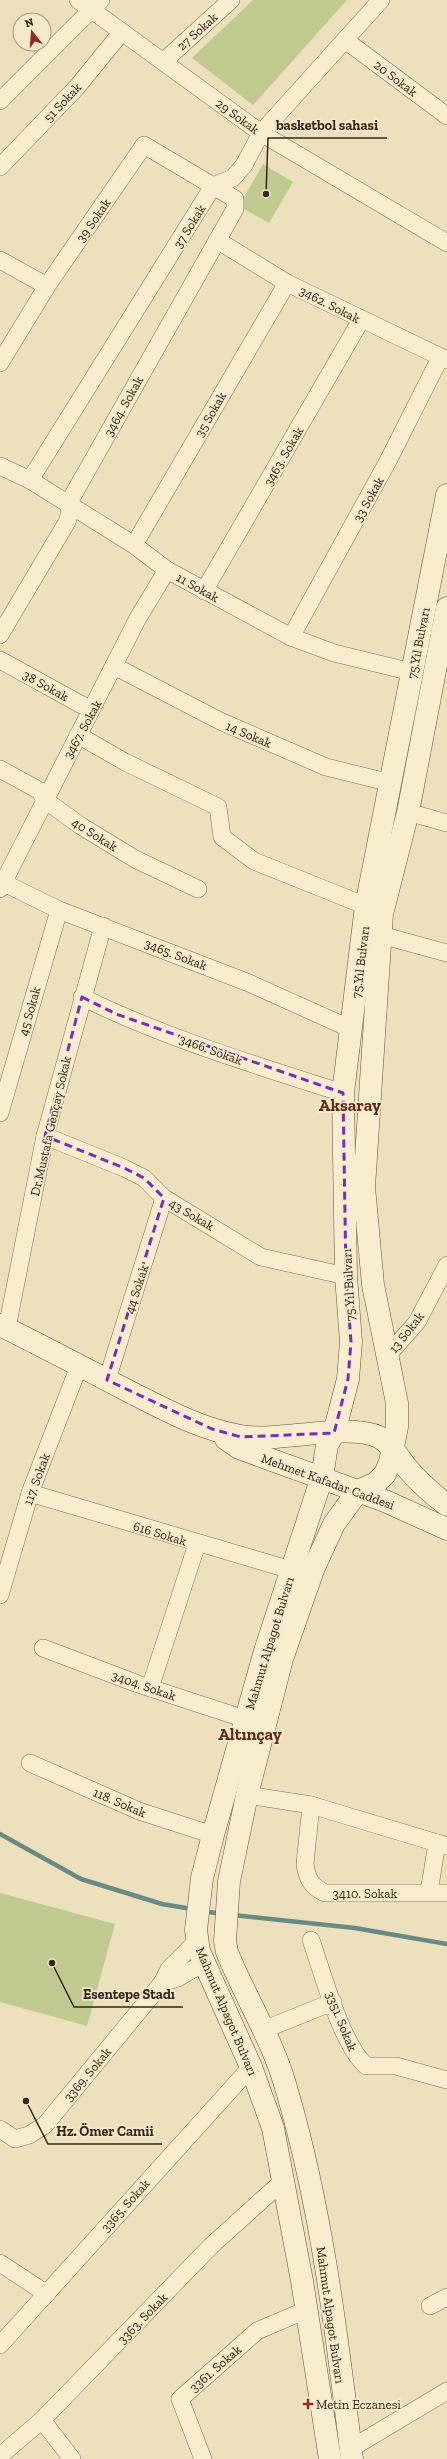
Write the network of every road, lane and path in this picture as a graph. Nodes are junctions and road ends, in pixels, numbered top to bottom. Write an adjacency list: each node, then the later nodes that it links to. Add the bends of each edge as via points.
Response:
1 (231, 0): 6 (street, 27 Sokak)
2 (381, 0): 5 (street)
3 (90, 4): 4 (street, 29 Sokak); 7 (street)
4 (121, 33): 6 (street, 29 Sokak); 10 (street, 51 Sokak, via 77,87)
5 (346, 40): 8 (street, 20 Sokak); 9 (street)
6 (164, 61): 9 (street, 29 Sokak)
7 (0, 101)
8 (447, 116)
9 (261, 133): 11 (street, via 233,178); 13 (street, 29 Sokak)
10 (0, 167)
11 (213, 186): 12 (street, 3464. Sokak, via 235,199 235,209); 16 (street, 39 Sokak, via 144,145); 21 (street, 37 Sokak)
12 (217, 240): 15 (street, 3462. Sokak); 23 (street, 3464. Sokak)
13 (447, 243)
14 (0, 260): 16 (street)
15 (287, 283): 17 (street, 3462. Sokak); 24 (street, 35 Sokak)
16 (47, 286): 19 (street, 39 Sokak)
17 (361, 320): 18 (street, 3462. Sokak); 26 (street, 3463. Sokak)
18 (444, 359): 29 (street, 33 Sokak)
19 (0, 363)
20 (2, 472): 21 (street, 11 Sokak)
21 (30, 480): 23 (street, 11 Sokak)
22 (447, 495): 32 (main road, 75.Yıl Bulvarı)
23 (68, 504): 24 (street, 11 Sokak); 28 (street, 3464. Sokak, via 70,512 67,522)
24 (134, 546): 25 (street, 11 Sokak)
25 (166, 570): 26 (street, 11 Sokak); 31 (street, 3467. Sokak)
26 (204, 591): 29 (street, 11 Sokak)
27 (447, 608): 33 (main road, 75.Yıl Bulvarı)
28 (0, 635)
29 (291, 637): 32 (street, 11 Sokak, via 334,653)
30 (0, 660): 34 (street, 38 Sokak)
31 (114, 666): 34 (street, 3467. Sokak); 37 (street, 14 Sokak, via 220,722 326,767)
32 (412, 672): 37 (main road, 75.Yıl Bulvarı)
33 (441, 676): 39 (main road, 75.Yıl Bulvarı)
34 (91, 710): 35 (street, 3467. Sokak)
35 (78, 735): 38 (street, 3467. Sokak); 43 (street, via 125,762 218,807 222,837 254,861)
36 (0, 769): 38 (street, 40 Sokak, via 40,791)
37 (391, 783): 43 (main road, 75.Yıl Bulvarı)
38 (45, 800): 41 (street, 3467. Sokak); 42 (street, 40 Sokak, via 81,826 135,859)
39 (408, 812): 40 (street); 46 (main road, 75.Yıl Bulvarı, via 382,914)
40 (447, 823)
41 (1, 885): 44 (street, 3465. Sokak)
42 (198, 889)
43 (366, 906): 49 (main road, 75.Yıl Bulvarı)
44 (59, 910): 45 (street, 3465. Sokak); 51 (street, 45 Sokak)
45 (103, 926): 48 (street, Dr.Mustafa Gençay Sokak); 49 (street, 3465. Sokak, via 249,983)
46 (381, 935): 47 (street); 57 (main road, 75.Yıl Bulvarı, via 364,1186 373,1285)
47 (447, 953)
48 (82, 997): 50 (street, 3466. Sokak, via 116,1014 258,1066); 52 (street, Dr.Mustafa Gençay Sokak)
49 (351, 1029): 50 (main road, 75.Yıl Bulvarı)
50 (343, 1093): 55 (main road, 75.Yıl Bulvarı)
51 (0, 1113)
52 (45, 1136): 53 (street, 43 Sokak, via 144,1178); 56 (street, Dr.Mustafa Gençay Sokak)
53 (164, 1198): 55 (street, 43 Sokak, via 261,1256); 59 (street, 44 Sokak)
54 (447, 1265): 57 (street, 13 Sokak, via 417,1322)
55 (346, 1276): 61 (main road, 75.Yıl Bulvarı, via 351,1342 348,1379)
56 (4, 1326): 58 (main road, Mehmet Kafadar Caddesi)
57 (387, 1356): 62 (main road, 75.Yıl Bulvarı, via 396,1404 397,1427)
58 (79, 1366): 59 (main road, Mehmet Kafadar Caddesi); 65 (street, 117. Sokak)
59 (107, 1380): 60 (main road, Mehmet Kafadar Caddesi, via 167,1411)
60 (212, 1430): 61 (main road, Mehmet Kafadar Caddesi, via 242,1437); 63 (main road, Mehmet Kafadar Caddesi, via 239,1448)
61 (334, 1433): 62 (main road, Mehmet Kafadar Caddesi, via 350,1432 379,1437); 63 (main road, via 327,1445)
62 (393, 1448): 64 (main road, via 385,1474 376,1483); 66 (main road, Mehmet Kafadar Caddesi, via 406,1467 433,1495)
63 (322, 1478): 64 (main road, Mehmet Kafadar Caddesi); 69 (main road, Mahmut Alpagot Bulvarı)
64 (358, 1491): 67 (main road, Mehmet Kafadar Caddesi); 75 (main road, Mahmut Alpagot Bulvarı, via 334,1524 313,1570 282,1659)
65 (30, 1493): 68 (street, 616 Sokak); 70 (street, 117. Sokak)
66 (447, 1505)
67 (447, 1529)
68 (197, 1544): 69 (street, 616 Sokak); 72 (street)
69 (292, 1570): 73 (main road, Mahmut Alpagot Bulvarı)
70 (0, 1595)
71 (43, 1648): 72 (street, 3404. Sokak)
72 (150, 1688): 73 (street, 3404. Sokak)
73 (246, 1719): 77 (main road, Mahmut Alpagot Bulvarı)
74 (30, 1763): 77 (street, 118. Sokak, via 139,1811)
75 (247, 1795): 76 (street); 86 (main road, Mahmut Alpagot Bulvarı, via 229,1881 225,1934 227,1952)
76 (311, 1805): 78 (street); 79 (street, 3410. Sokak, via 305,1864 310,1882 315,1888 325,1893)
77 (212, 1835): 81 (main road, Mahmut Alpagot Bulvarı, via 202,1878)
78 (442, 1844): 79 (street)
79 (428, 1892): 80 (street, 3410. Sokak)
80 (447, 1893)
81 (197, 1936): 83 (main road, Mahmut Alpagot Bulvarı); 84 (street, 3369. Sokak, via 169,1970)
82 (311, 1940): 85 (street, 3351. Sokak)
83 (204, 1963): 84 (street, via 178,1978); 87 (main road, Mahmut Alpagot Bulvarı)
84 (162, 1983): 89 (street, 3369. Sokak, via 45,2125 29,2135 15,2139)
85 (333, 2002): 86 (street); 88 (street, 3351. Sokak, via 357,2057 366,2066 396,2066)
86 (264, 2030): 99 (main road, Mahmut Alpagot Bulvarı, via 287,2089 302,2149 325,2265)
87 (251, 2067): 90 (main road, Mahmut Alpagot Bulvarı, via 273,2128); 92 (street, 3365. Sokak)
88 (447, 2080)
89 (0, 2129)
90 (284, 2180): 95 (main road, Mahmut Alpagot Bulvarı); 98 (street, 3363. Sokak, via 211,2246)
91 (0, 2263): 92 (street)
92 (47, 2294): 96 (street, 3365. Sokak)
93 (447, 2297): 94 (street)
94 (430, 2306)
95 (306, 2310): 102 (street, 3361. Sokak, via 257,2331 180,2399); 103 (main road, Mahmut Alpagot Bulvarı)
96 (0, 2345)
97 (447, 2391): 99 (street)
98 (42, 2420): 100 (street, 3363. Sokak); 101 (street)
99 (351, 2454)
100 (0, 2456)
101 (72, 2459)
102 (203, 2459)
103 (330, 2459)

